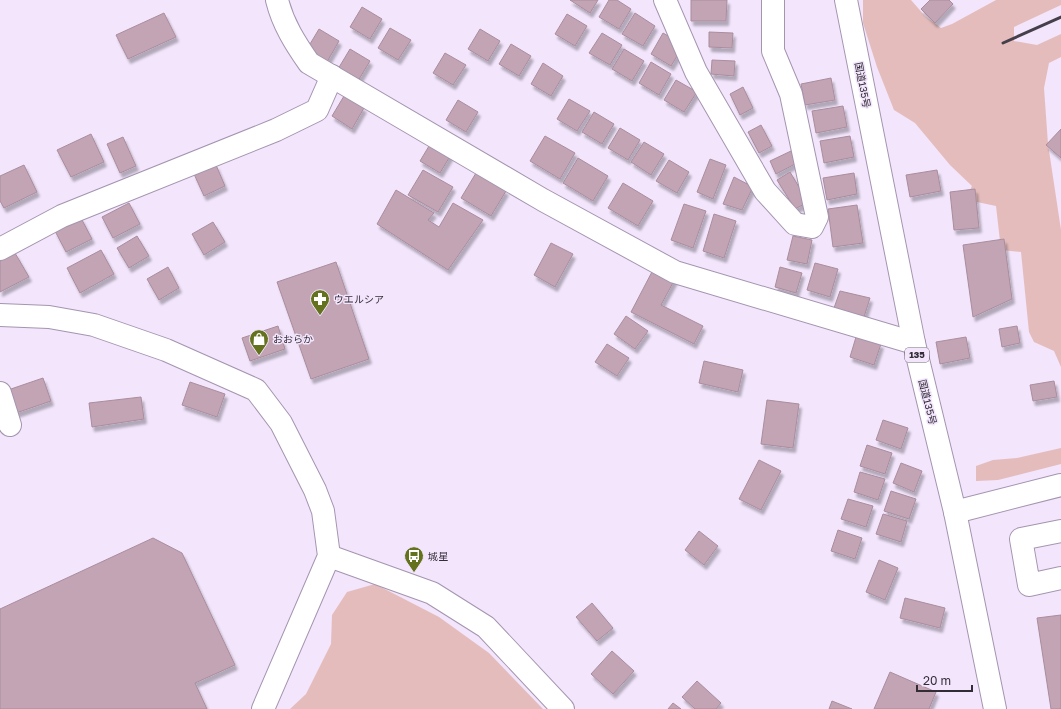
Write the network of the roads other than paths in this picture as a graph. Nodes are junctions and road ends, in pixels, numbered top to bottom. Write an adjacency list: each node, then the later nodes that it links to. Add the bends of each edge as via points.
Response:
1 (277, 0): 5 (main road, via 293,40 309,63)
2 (773, 0): 4 (main road, via 773,51 791,94 817,217 812,227 795,224 765,191 696,72)
3 (846, 0): 8 (main road, 国道135号 / 135)
4 (661, 1)
5 (332, 76): 6 (main road, via 317,110 276,130 62,216); 8 (main road, via 543,200 675,272)
6 (0, 249)
7 (0, 315): 14 (main road, via 49,317 94,325 166,350 256,390 281,424 315,490 323,511)
8 (914, 343): 12 (main road, 国道135号 / 135)
9 (0, 393): 10 (main road)
10 (10, 425)
11 (1061, 485): 12 (main road)
12 (955, 512): 18 (main road, 国道135号 / 135)
13 (1061, 530): 15 (main road, via 1021,539 1029,585)
14 (329, 556): 16 (main road); 17 (main road, via 432,593 486,627)
15 (1061, 578)
16 (263, 709)
17 (563, 709)
18 (995, 709)

